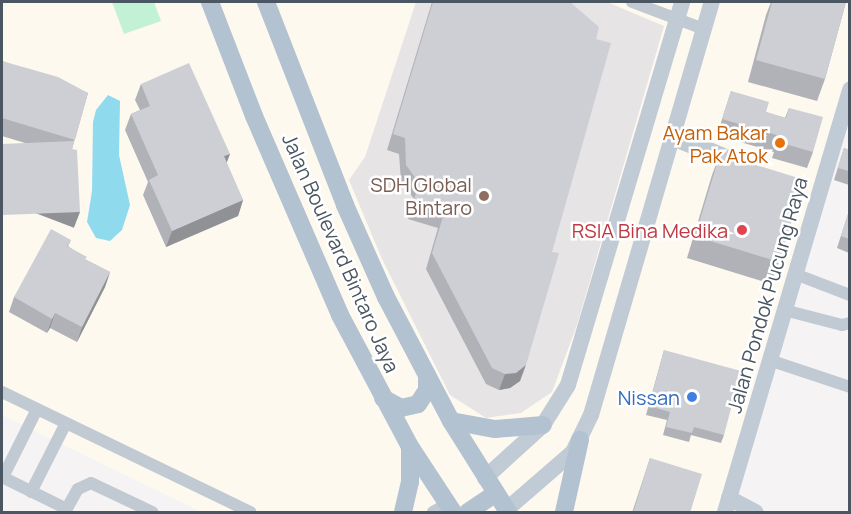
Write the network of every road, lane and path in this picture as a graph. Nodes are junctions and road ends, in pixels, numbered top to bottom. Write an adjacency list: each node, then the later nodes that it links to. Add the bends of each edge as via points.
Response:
1 (210, 2): 21 (main road, Jalan Boulevard Bintaro Jaya, via 254,116)
2 (266, 2): 18 (main road, Jalan Boulevard Bintaro Jaya, via 362,244)
3 (632, 2): 6 (street)
4 (682, 2): 6 (street)
5 (712, 2): 7 (street)
6 (676, 19): 7 (street); 11 (street)
7 (704, 29): 9 (street)
8 (849, 89): 13 (street, Jalan Pondok Pucung Raya)
9 (677, 142): 10 (street, via 706,154 714,152); 12 (street)
10 (747, 162)
11 (607, 257): 12 (street); 25 (street, via 568,385)
12 (634, 265): 26 (street)
13 (795, 274): 14 (street); 15 (street, Jalan Pondok Pucung Raya)
14 (849, 295)
15 (784, 310): 16 (street, via 842,325); 17 (street, Jalan Pondok Pucung Raya)
16 (849, 323)
17 (769, 360): 19 (street); 32 (street, Jalan Pondok Pucung Raya)
18 (426, 374): 21 (main road, via 427,390 418,404 401,408); 23 (main road, Jalan Boulevard Bintaro Jaya)
19 (849, 387)
20 (2, 392): 22 (street)
21 (382, 397): 27 (main road, Jalan Boulevard Bintaro Jaya)
22 (37, 409): 24 (street); 28 (street)
23 (451, 422): 25 (main road, via 495,429); 29 (main road, Jalan Boulevard Bintaro Jaya)
24 (66, 423): 30 (street); 37 (street)
25 (543, 425): 29 (street)
26 (580, 440): 35 (street, via 548,476); 40 (main road)
27 (409, 446): 33 (main road, Jalan Boulevard Bintaro Jaya); 38 (main road, via 410,482)
28 (2, 477): 30 (street)
29 (485, 478): 31 (main road, Jalan Boulevard Bintaro Jaya)
30 (31, 492): 34 (street)
31 (495, 494): 35 (main road, Jalan Boulevard Bintaro Jaya); 39 (main road)
32 (727, 505): 41 (street)
33 (444, 510)
34 (66, 511): 36 (street, via 78,489 91,483)
35 (507, 512)
36 (152, 513)
37 (250, 513)
38 (403, 513)
39 (468, 513)
40 (564, 513)
41 (755, 513)

